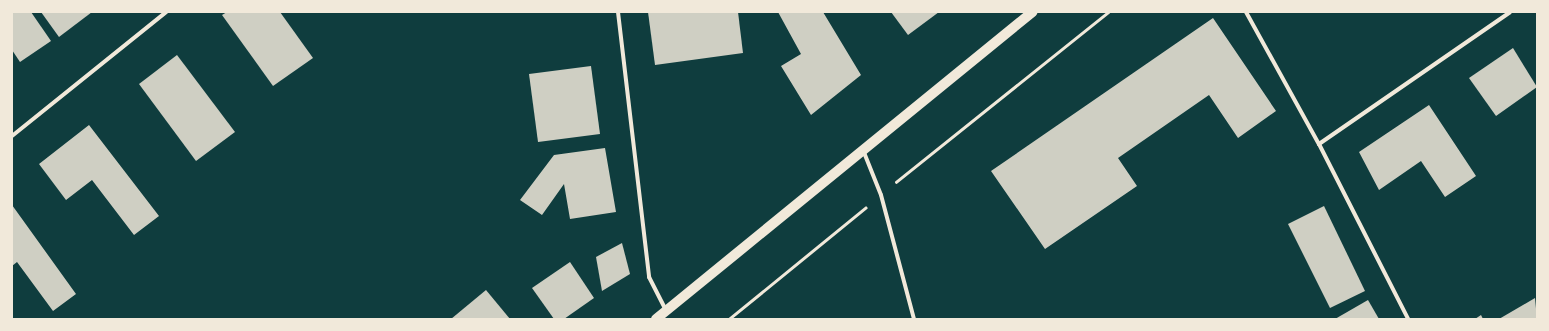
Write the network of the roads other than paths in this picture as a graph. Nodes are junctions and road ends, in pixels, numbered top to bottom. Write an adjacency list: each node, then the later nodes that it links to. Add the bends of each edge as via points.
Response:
1 (166, 12): 6 (street)
2 (618, 12): 9 (street, via 649,277)
3 (1033, 12): 8 (main road)
4 (1246, 12): 7 (street)
5 (1510, 12): 7 (street)
6 (12, 136)
7 (1318, 144): 12 (street)
8 (863, 150): 9 (main road); 11 (street, via 881,194)
9 (666, 310): 10 (main road)
10 (656, 319)
11 (914, 319)
12 (1408, 319)

